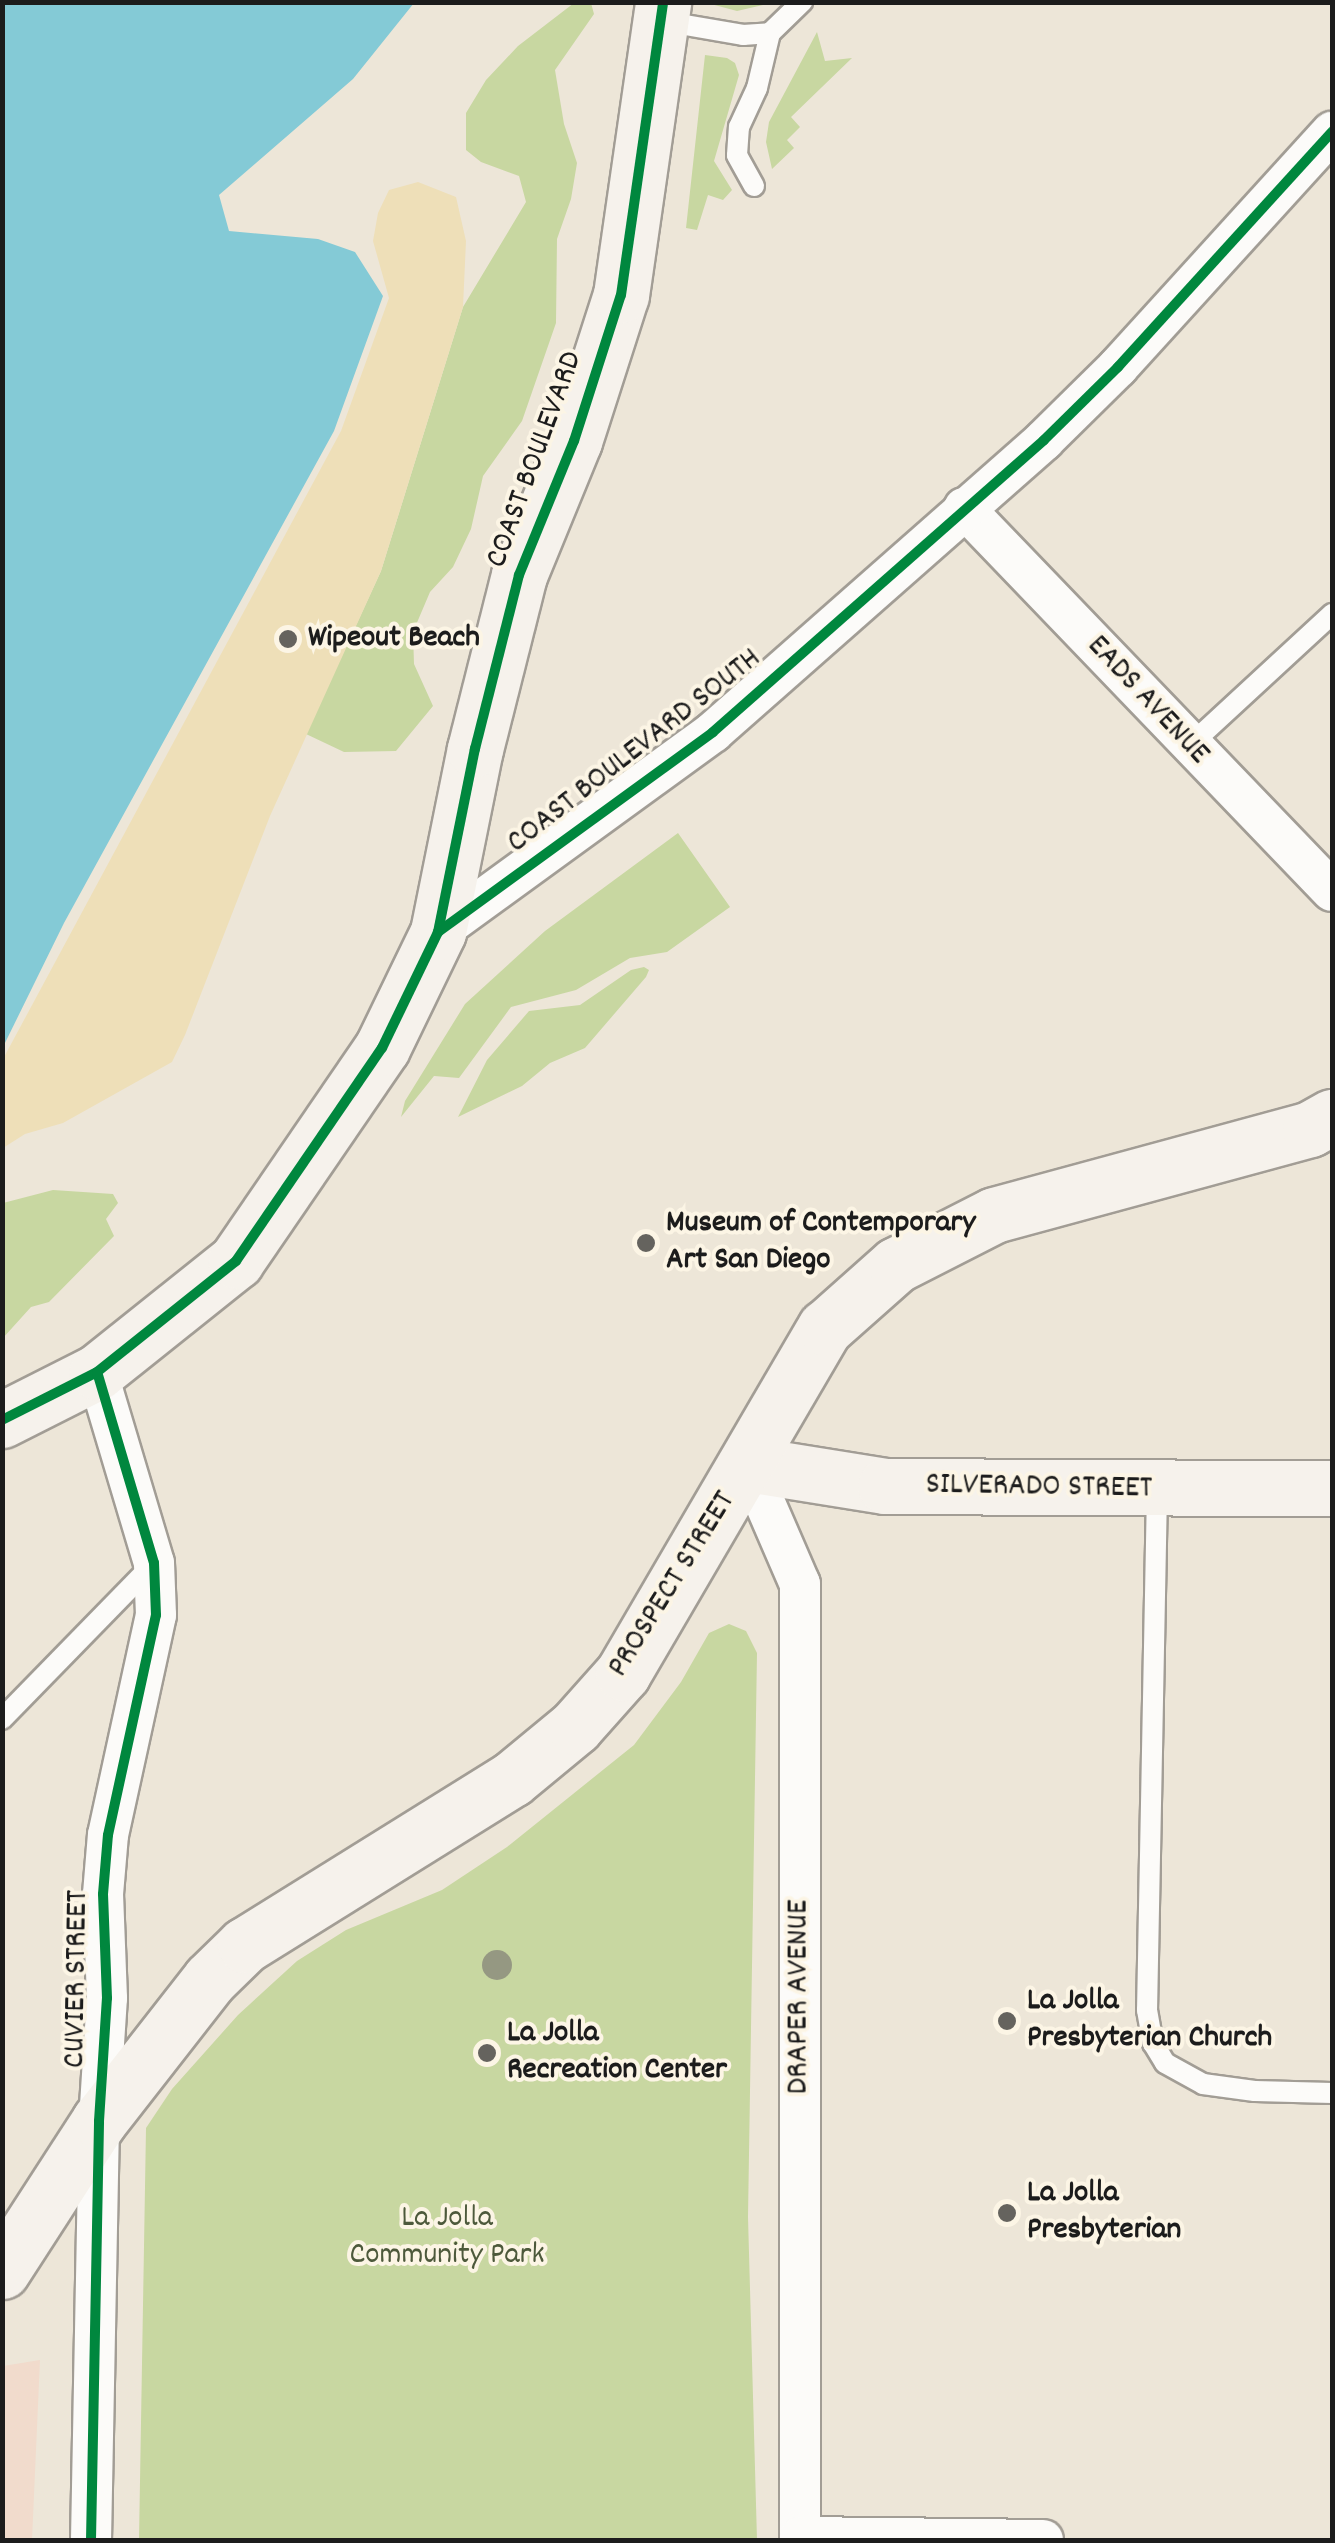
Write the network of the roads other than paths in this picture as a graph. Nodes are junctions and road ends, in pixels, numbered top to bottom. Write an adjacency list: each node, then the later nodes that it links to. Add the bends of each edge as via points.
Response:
1 (802, 2): 3 (lane)
2 (661, 12): 3 (lane, via 743,35); 10 (street, COAST BOULEVARD, via 620,295 574,441 518,575)
3 (770, 32): 5 (lane, via 739,127 737,155)
4 (1332, 132): 6 (street, COAST BOULEVARD SOUTH, via 1118,367)
5 (754, 186)
6 (964, 508): 8 (street, EADS AVENUE); 10 (street, COAST BOULEVARD SOUTH, via 713,732)
7 (1332, 614): 8 (lane)
8 (1190, 746): 9 (street, EADS AVENUE)
9 (1332, 891)
10 (438, 932): 12 (street, COAST BOULEVARD SOUTH, via 382,1048 236,1261)
11 (1332, 1117): 14 (street, PROSPECT STREET, via 1310,1129 994,1215 896,1265 825,1328)
12 (97, 1372): 13 (street, COAST BOULEVARD SOUTH); 17 (street, CUVIER STREET)
13 (2, 1420)
14 (748, 1464): 16 (street, SILVERADO STREET, via 885,1486); 20 (street, PROSPECT STREET, via 623,1673 575,1728 512,1779 246,1944); 22 (street, DRAPER AVENUE, via 800,1584)
15 (1332, 1488): 16 (street, SILVERADO STREET)
16 (1158, 1489): 19 (lane, via 1148,2010 1153,2043 1165,2062 1203,2084)
17 (154, 1563): 18 (lane); 20 (street, CUVIER STREET, via 156,1615 108,1835)
18 (2, 1719)
19 (1332, 2093)
20 (99, 2121): 21 (street, PROSPECT STREET); 23 (street, CUVIER STREET)
21 (2, 2271)
22 (800, 2539): 24 (street)
23 (92, 2540)
24 (1044, 2540)

